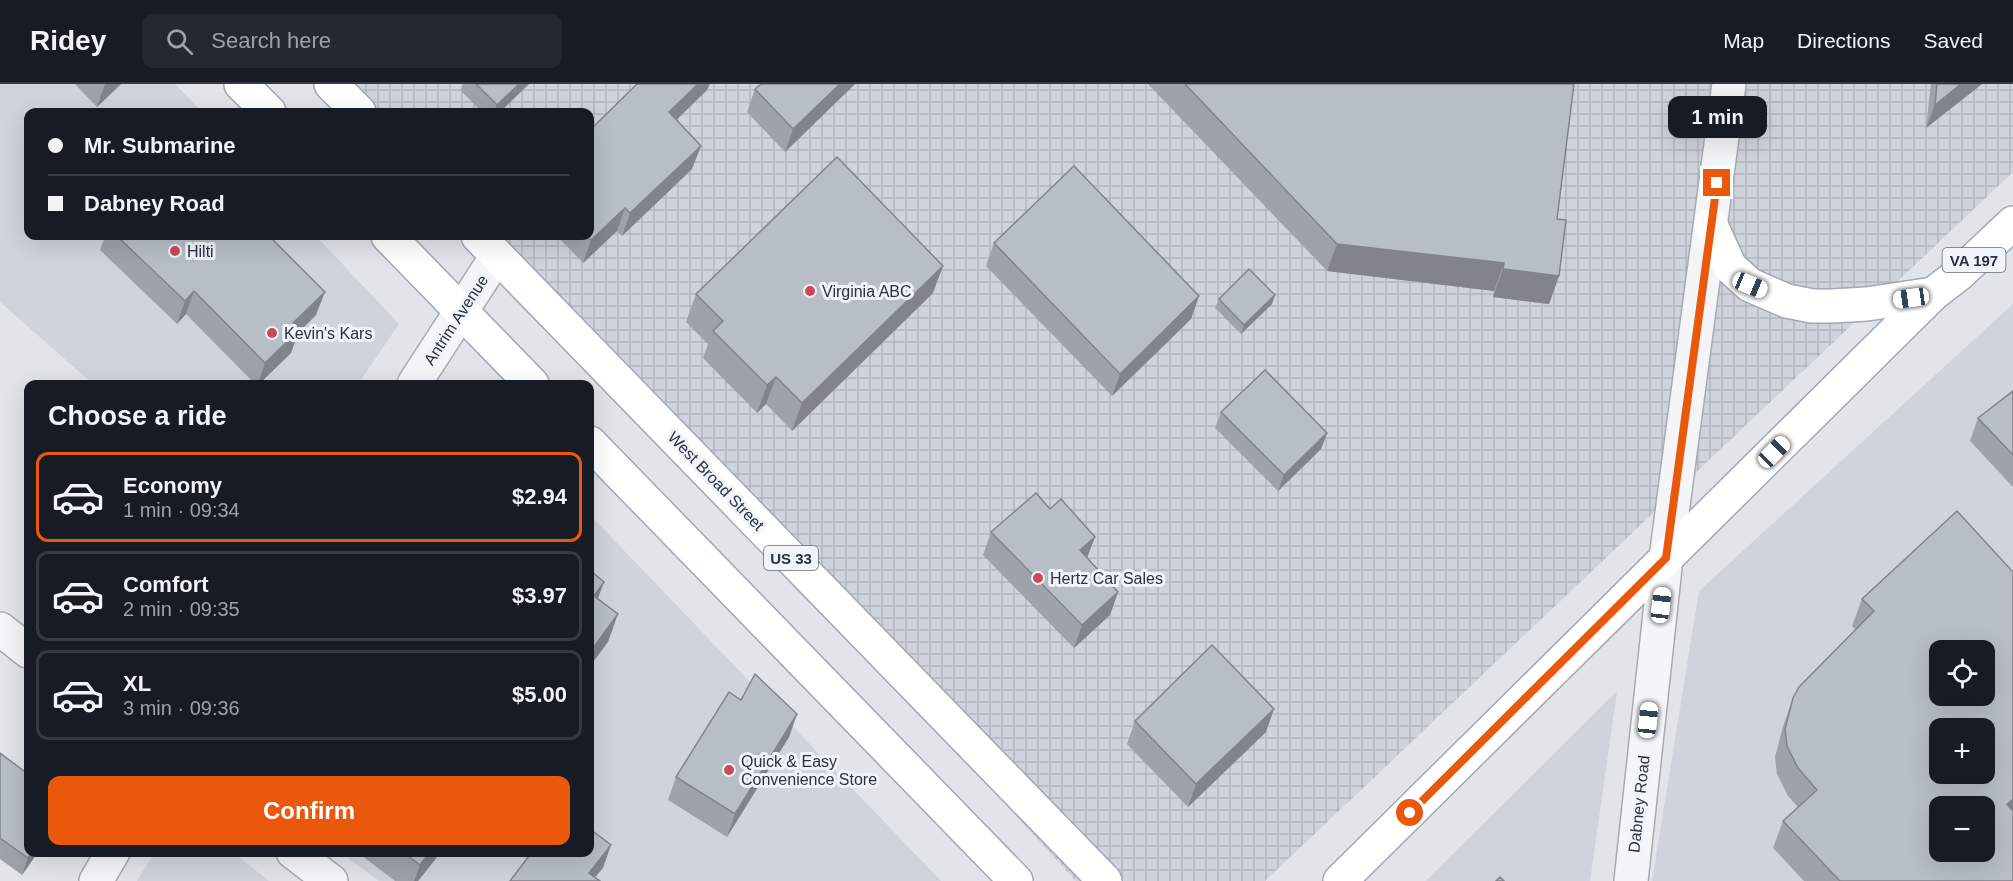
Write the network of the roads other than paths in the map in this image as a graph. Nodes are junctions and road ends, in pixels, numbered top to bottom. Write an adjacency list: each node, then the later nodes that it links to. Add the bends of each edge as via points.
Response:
1 (241, 84): 4 (main road)
2 (331, 84): 5 (main road)
3 (1729, 84): 7 (street, Dabney Road)
4 (265, 108)
5 (355, 108)
6 (2013, 223): 10 (main road, VA 197)
7 (1711, 225): 10 (main road, via 1730,267 1750,285 1787,301 1832,306); 15 (street, Dabney Road)
8 (392, 240): 11 (main road)
9 (488, 246): 11 (street, Antrim Avenue); 23 (main road, West Broad Street / US 33)
10 (1932, 294): 15 (main road, VA 197)
11 (461, 311): 12 (street, Antrim Avenue); 13 (main road)
12 (417, 380)
13 (528, 380)
14 (594, 446): 22 (main road)
15 (1666, 558): 24 (main road, VA 197); 25 (street, Dabney Road)
16 (0, 629): 17 (street)
17 (24, 648)
18 (110, 857): 20 (street)
19 (300, 857): 21 (street)
20 (96, 881)
21 (331, 881)
22 (1016, 881)
23 (1105, 881)
24 (1340, 881)
25 (1630, 881)

